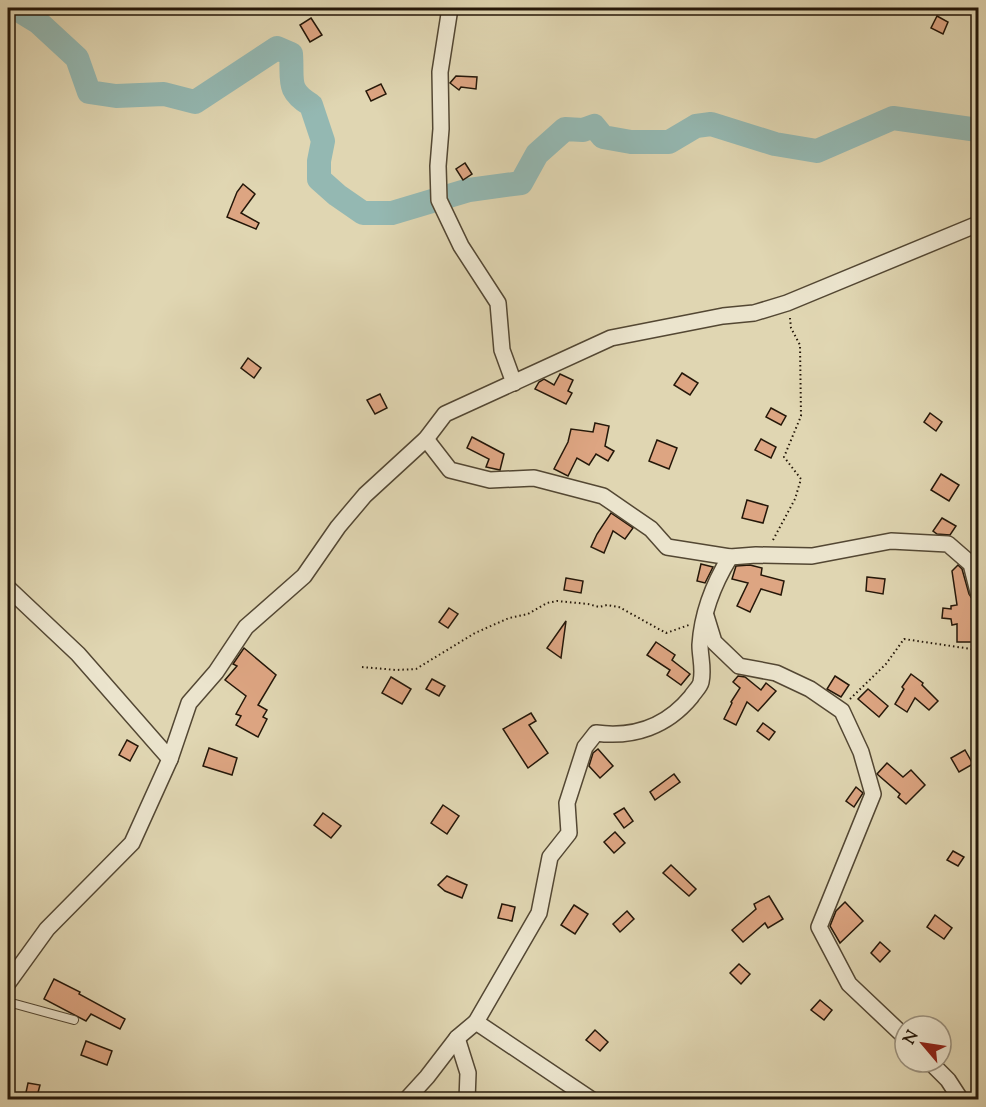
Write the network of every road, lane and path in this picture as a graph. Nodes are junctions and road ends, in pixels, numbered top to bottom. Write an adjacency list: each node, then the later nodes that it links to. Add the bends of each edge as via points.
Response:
1 (450, 8): 4 (street, via 440,72 439,200 461,246 498,303 502,350)
2 (978, 224): 3 (street)
3 (787, 303): 4 (street, via 754,314 723,316 611,338); 6 (path, via 791,328 800,345 801,416 784,457 801,479 795,499 773,539)
4 (514, 383): 5 (street, via 445,414)
5 (426, 439): 7 (street, via 450,470 490,480 534,478 603,496 651,529 667,546); 14 (street, via 365,495 304,576 246,627 189,703)
6 (780, 556): 7 (street); 9 (street, via 812,556 891,541 948,544 971,564)
7 (730, 558): 10 (street)
8 (8, 588): 14 (street, via 78,654)
9 (978, 592)
10 (705, 614): 12 (path, via 684,628 666,633 620,607 598,608 557,601 475,633 416,669); 13 (street, via 714,642 739,666 776,673 810,689); 18 (street, via 700,646 701,683 684,705 663,723 638,732 596,733 585,747 567,802 569,833 550,857 539,913)
11 (978, 650): 13 (path, via 904,639)
12 (362, 667)
13 (842, 711): 19 (street, via 861,752 873,794 819,927 849,984)
14 (170, 759): 15 (street, via 132,843 47,929)
15 (8, 983)
16 (8, 1002): 17 (lane)
17 (74, 1020)
18 (476, 1022): 20 (street); 24 (street)
19 (893, 1026)
20 (457, 1038): 22 (street); 23 (street, via 468,1073)
21 (942, 1074): 25 (street)
22 (406, 1100)
23 (467, 1100)
24 (592, 1100)
25 (961, 1100)

